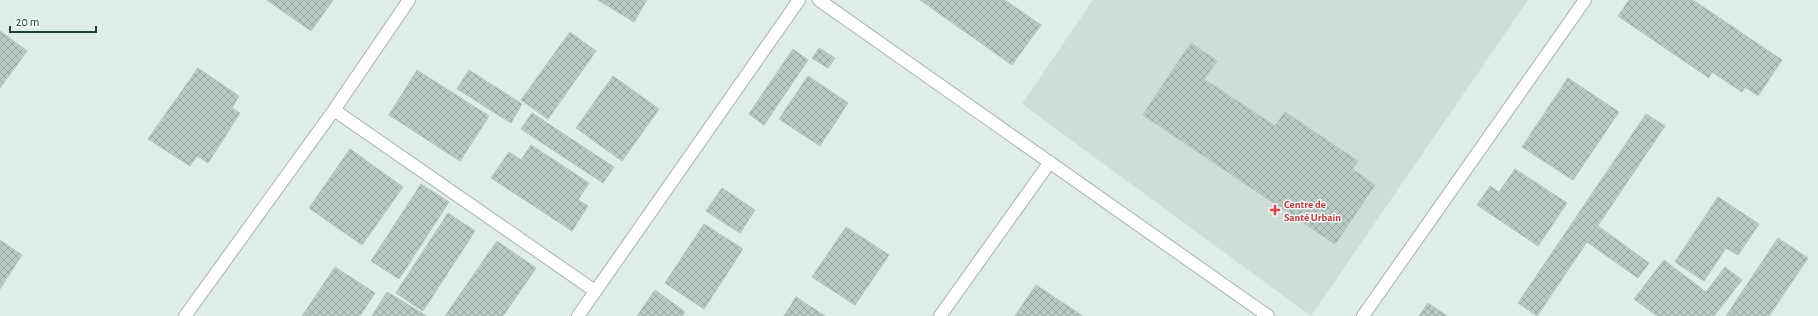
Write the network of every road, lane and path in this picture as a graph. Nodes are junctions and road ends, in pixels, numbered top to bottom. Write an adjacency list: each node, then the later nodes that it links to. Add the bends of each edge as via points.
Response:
1 (409, 0): 5 (street)
2 (799, 0): 7 (street)
3 (819, 0): 6 (street)
4 (1585, 0): 12 (street)
5 (334, 110): 7 (street); 8 (street)
6 (1050, 162): 10 (street); 11 (street)
7 (595, 291): 9 (street)
8 (185, 316)
9 (578, 316)
10 (940, 316)
11 (1268, 316)
12 (1363, 316)

